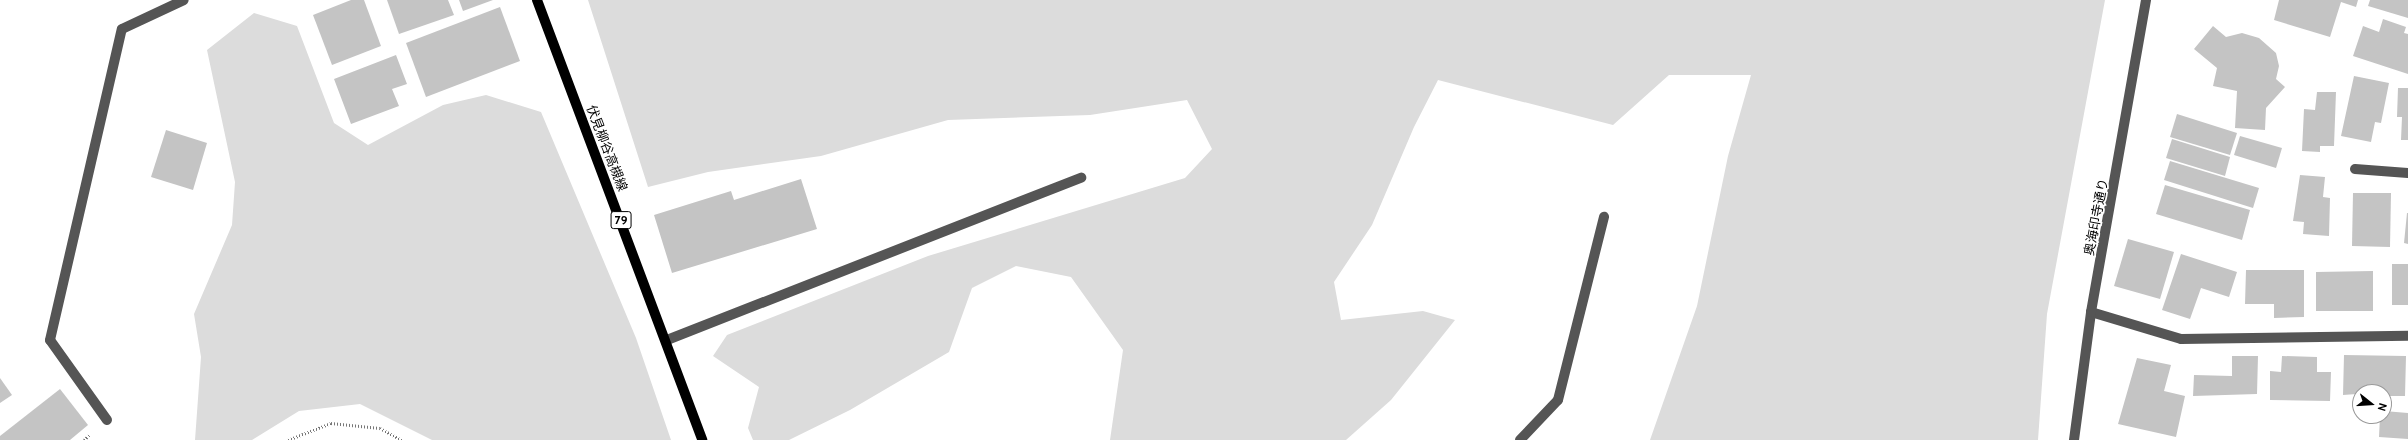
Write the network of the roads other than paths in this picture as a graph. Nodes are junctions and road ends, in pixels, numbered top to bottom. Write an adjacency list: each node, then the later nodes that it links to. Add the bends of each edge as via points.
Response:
1 (184, 0): 11 (street, via 122,29 50,340)
2 (537, 0): 10 (main road, 伏見柳谷高槻線 / 79)
3 (2146, 0): 8 (street, 奥海印寺通り)
4 (2355, 169): 5 (street)
5 (2408, 173)
6 (1080, 178): 10 (street)
7 (1604, 217): 13 (street, via 1558,400)
8 (2091, 312): 9 (street, via 2180,339); 14 (street, 奥海印寺通り)
9 (2408, 336)
10 (666, 340): 12 (main road, 伏見柳谷高槻線 / 79)
11 (107, 420)
12 (702, 440)
13 (1520, 440)
14 (2074, 440)

